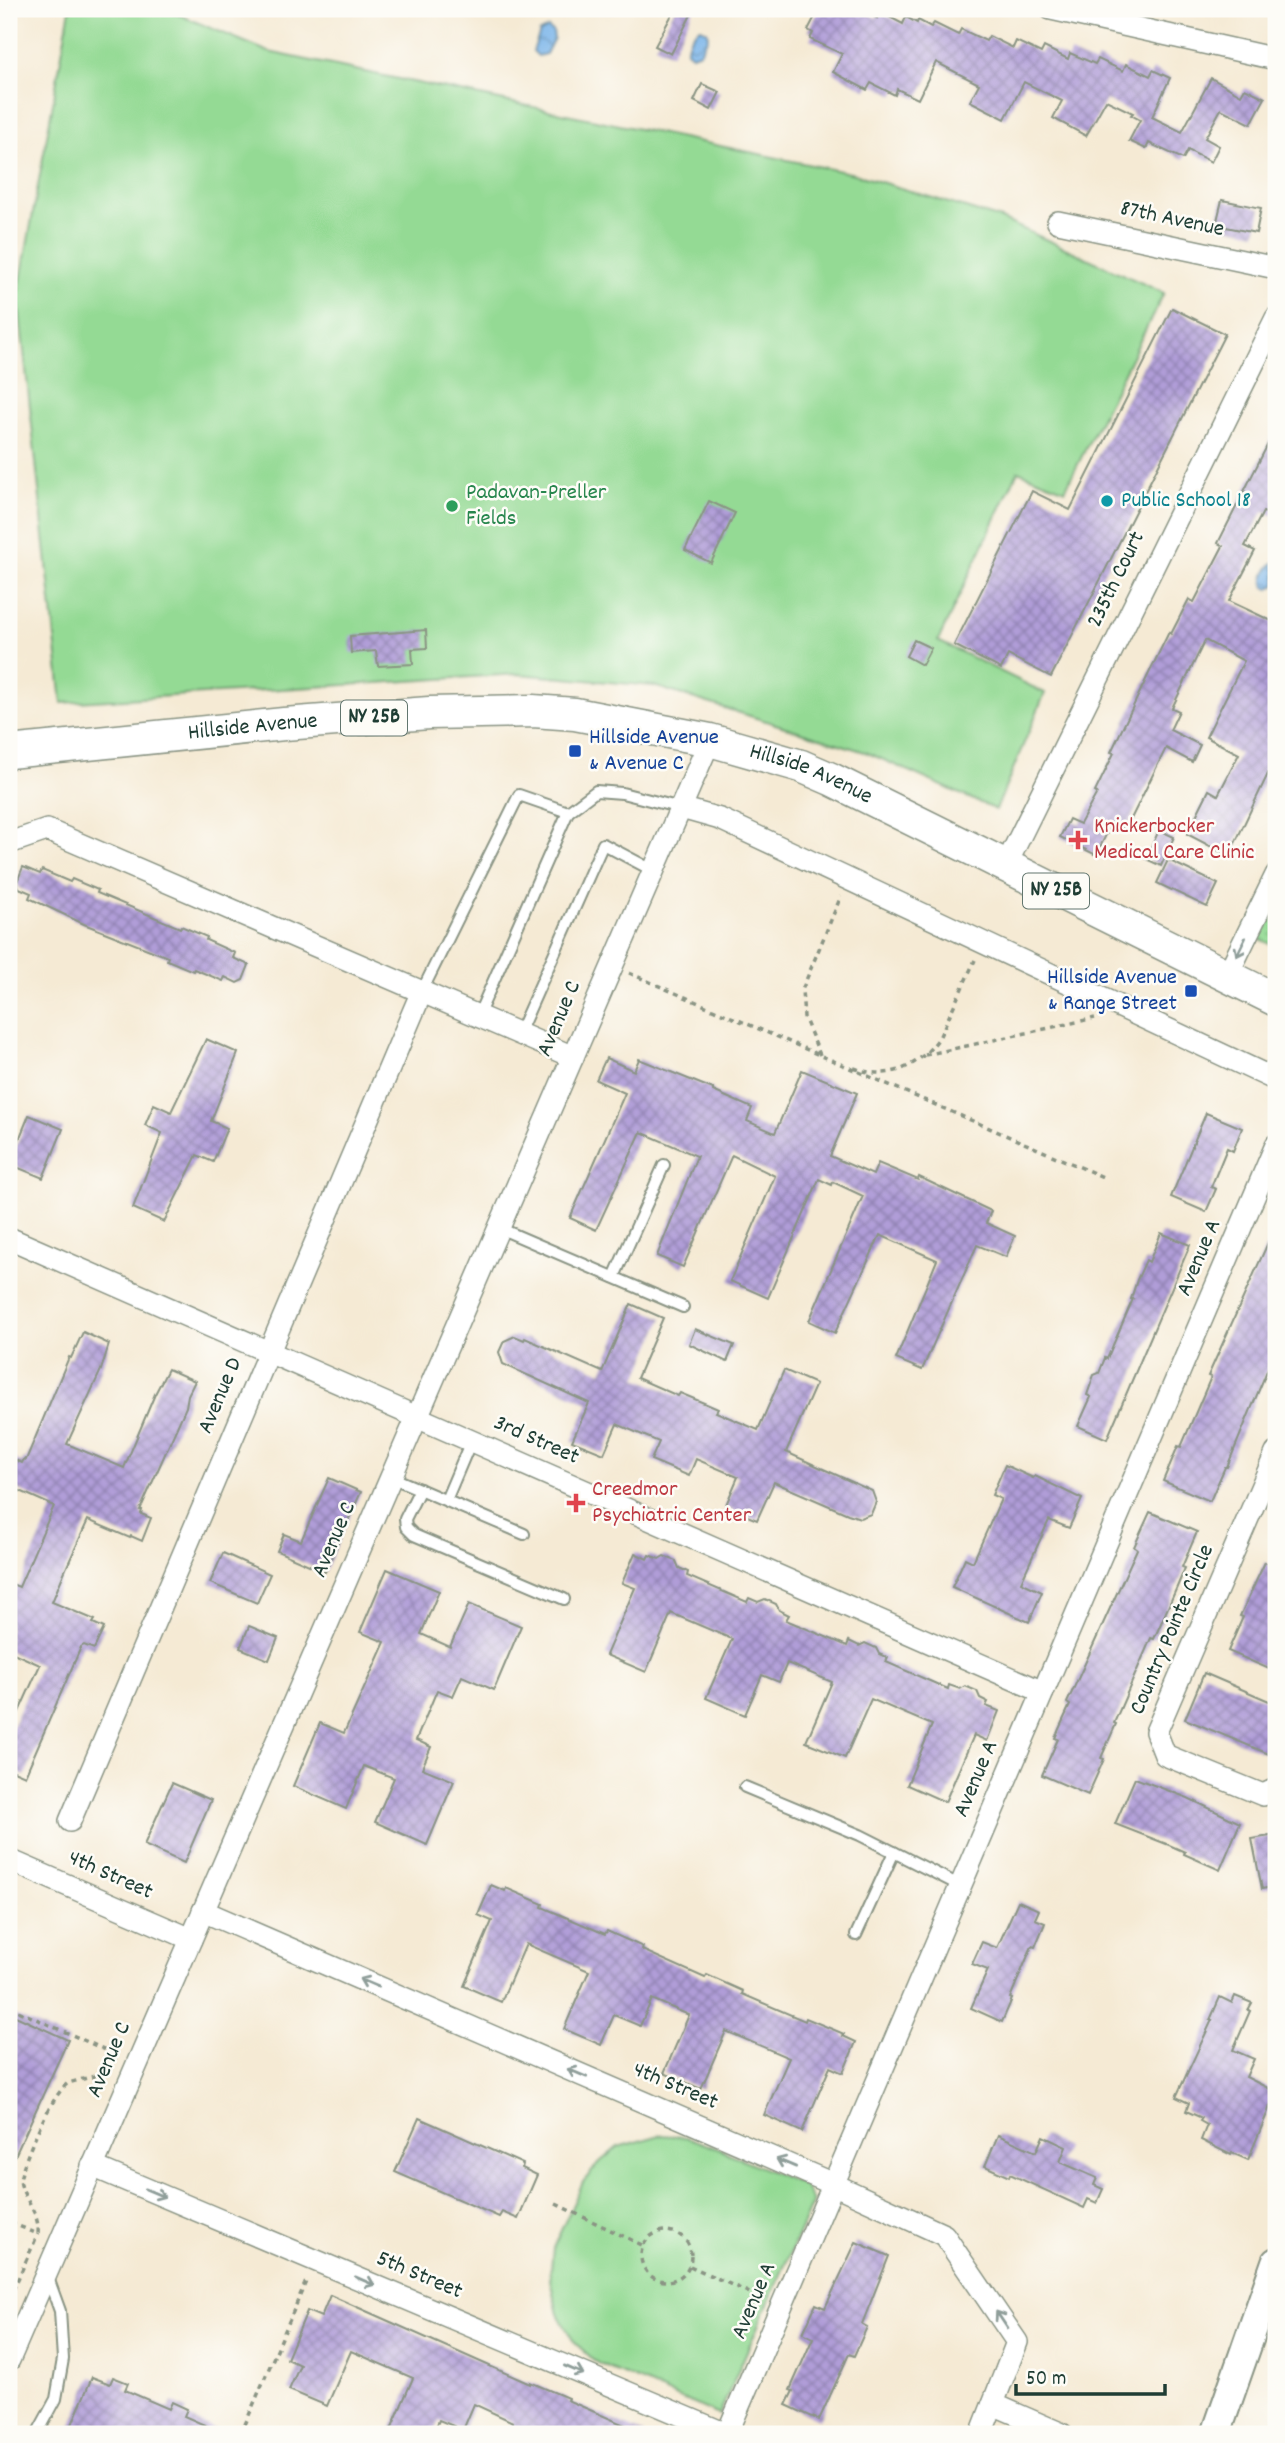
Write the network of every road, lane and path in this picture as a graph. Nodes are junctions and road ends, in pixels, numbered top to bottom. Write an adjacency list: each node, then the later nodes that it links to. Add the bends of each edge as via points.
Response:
1 (1051, 9): 2 (street)
2 (1276, 59)
3 (1058, 222): 4 (street, 87th Avenue)
4 (1276, 268)
5 (1276, 318): 11 (street, 235th Court)
6 (710, 740): 7 (main road, Hillside Avenue / NY 25B, via 575,714 494,710 284,724); 8 (street, Avenue C); 11 (main road, Hillside Avenue / NY 25B, via 802,766)
7 (9, 752)
8 (681, 808): 9 (lane, via 596,791); 12 (street, Avenue C); 14 (street, via 720,818)
9 (568, 812): 18 (lane, via 519,795); 21 (lane)
10 (9, 843): 18 (street, via 47,830)
11 (1006, 865): 17 (main road, Hillside Avenue / NY 25B)
12 (654, 871): 16 (street, Avenue C); 22 (lane, via 603,844)
13 (1276, 875): 17 (street, one-way to 17)
14 (848, 879): 15 (street); 23 (path, via 802,990 804,1017 820,1055 871,1074 891,1073)
15 (984, 943): 20 (street); 23 (path, via 939,1038)
16 (612, 966): 24 (street, Avenue C); 28 (path)
17 (1227, 976): 19 (main road, Hillside Avenue / NY 25B)
18 (422, 991): 21 (street); 33 (street, Avenue D)
19 (1274, 993)
20 (1128, 1011): 23 (path); 25 (street)
21 (478, 1016): 22 (street)
22 (519, 1033): 24 (street)
23 (922, 1055)
24 (573, 1056): 29 (street, Avenue C)
25 (1276, 1080)
26 (1276, 1145): 42 (street, Avenue A)
27 (664, 1165): 31 (lane)
28 (1103, 1177)
29 (499, 1228): 31 (lane); 34 (street, Avenue C)
30 (9, 1238): 33 (street, 3rd Street)
31 (614, 1277): 32 (lane)
32 (683, 1307)
33 (268, 1353): 34 (street, 3rd Street); 45 (street, Avenue D)
34 (417, 1418): 35 (street, 3rd Street); 37 (street, Avenue C)
35 (471, 1441): 39 (lane); 42 (street, 3rd Street)
36 (1276, 1453): 44 (street, Country Pointe Circle, via 1156,1732 1165,1755 1263,1795)
37 (391, 1477): 38 (lane); 49 (street, Avenue C)
38 (420, 1489): 39 (lane); 41 (lane, via 405,1519 414,1535)
39 (446, 1500): 40 (lane)
40 (524, 1534)
41 (564, 1599)
42 (1043, 1692): 48 (street, Avenue A)
43 (745, 1787): 46 (lane)
44 (1276, 1788)
45 (70, 1821)
46 (894, 1852): 48 (lane); 50 (lane)
47 (9, 1860): 51 (street, 4th Street)
48 (961, 1886): 54 (street, Avenue A)
49 (203, 1911): 51 (street, Avenue C); 54 (street, 4th Street, one-way to 49)
50 (856, 1935)
51 (191, 1939): 53 (street, Avenue C)
52 (9, 2007): 57 (path, via 117,2055 106,2073 62,2087 49,2108 20,2180 39,2222)
53 (92, 2166): 59 (street, 5th Street, one-way to 59); 62 (street, Avenue C)
54 (833, 2184): 64 (street, Avenue A); 66 (street, 4th Street, one-way to 54, via 1017,2342 944,2235)
55 (556, 2204): 58 (path)
56 (9, 2222): 57 (path)
57 (38, 2234): 63 (path)
58 (643, 2245): 61 (path, via 660,2231 678,2233 690,2246); 61 (path, via 641,2261 658,2280 681,2277)
59 (315, 2260): 68 (path); 69 (street, 5th Street, one-way to 69)
60 (1276, 2262): 72 (main road)
61 (690, 2265): 64 (path)
62 (47, 2272): 65 (street, Avenue C); 67 (lane, via 60,2311 63,2359 56,2399)
63 (9, 2299)
64 (781, 2307): 69 (street, Avenue A)
65 (9, 2360)
66 (993, 2404): 70 (street); 71 (street)
67 (37, 2434)
68 (241, 2434)
69 (726, 2434)
70 (981, 2434)
71 (1062, 2434)
72 (1216, 2434)

